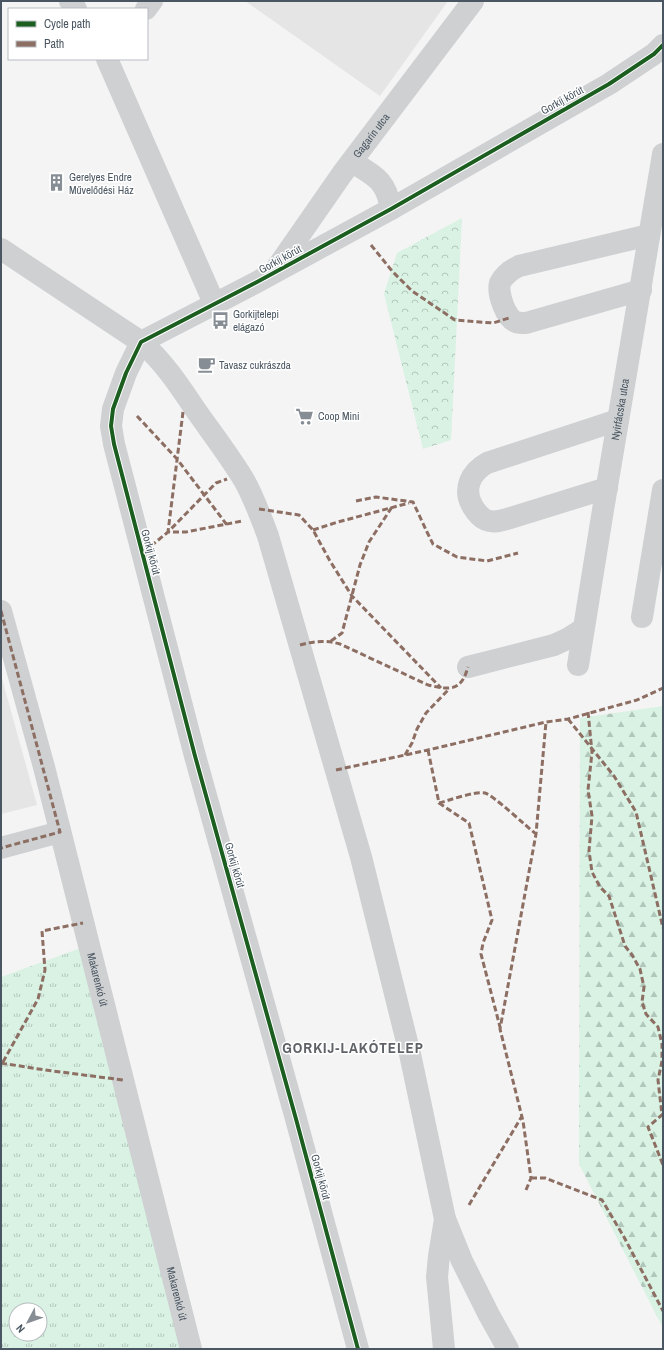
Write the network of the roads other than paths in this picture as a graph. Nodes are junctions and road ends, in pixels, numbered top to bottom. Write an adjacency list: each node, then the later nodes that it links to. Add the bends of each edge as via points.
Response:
1 (473, 1): 5 (street, Gagarin utca)
2 (660, 56): 6 (street, Gorkij körút)
3 (108, 60): 11 (street)
4 (663, 154): 7 (street, Nyírfácska utca)
5 (352, 162): 6 (street, via 371,173 383,185 389,196); 9 (street, Gagarin utca)
6 (391, 209): 9 (street, Gorkij körút)
7 (649, 235): 10 (street, Nyírfácska utca); 10 (street, via 519,266 508,272 500,284 500,295 509,318 526,323)
8 (1, 249): 12 (street)
9 (273, 273): 11 (street, Gorkij körút)
10 (641, 290): 13 (street, Nyírfácska utca)
11 (214, 303): 12 (street, Gorkij körút)
12 (142, 342): 24 (street, via 166,368 240,474 259,509 361,857 410,1054); 26 (street, Gorkij körút, via 126,373 113,409 111,426 114,444 195,756)
13 (618, 420): 14 (street, Nyírfácska utca); 14 (street, via 487,463 474,475 467,492 476,514 486,520 496,521)
14 (607, 488): 19 (street, Nyírfácska utca)
15 (663, 490): 16 (street)
16 (655, 584): 18 (street)
17 (1, 611): 22 (street, Makarenkó út)
18 (642, 618)
19 (583, 629): 20 (street, Nyírfácska utca); 21 (street, via 554,645)
20 (578, 666)
21 (468, 667)
22 (60, 832): 23 (street); 25 (street, Makarenkó út)
23 (1, 848)
24 (445, 1219): 27 (street, via 437,1277); 28 (street, via 488,1315)
25 (190, 1349)
26 (358, 1349)
27 (444, 1349)
28 (508, 1349)

